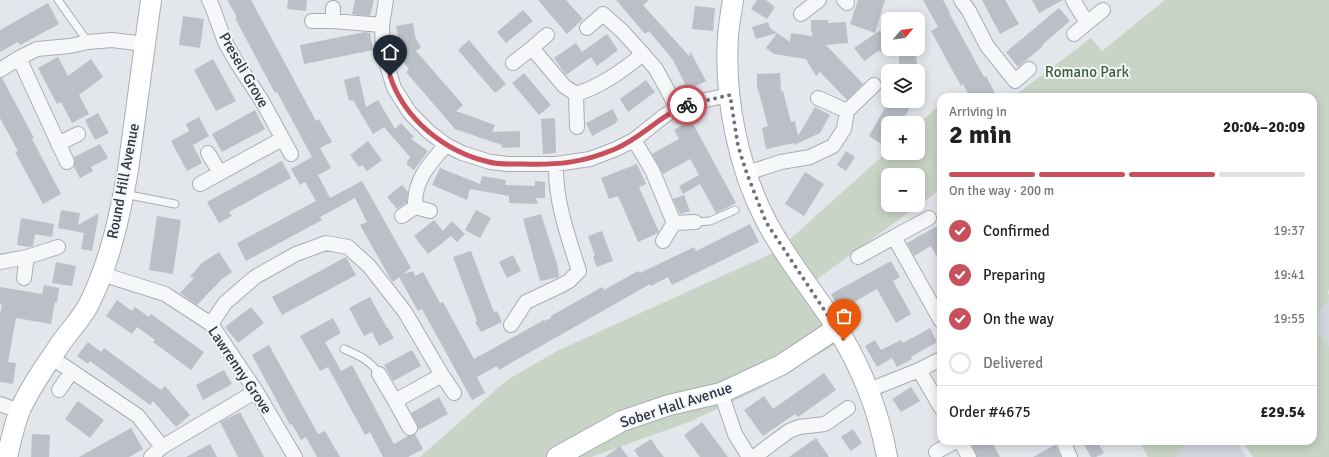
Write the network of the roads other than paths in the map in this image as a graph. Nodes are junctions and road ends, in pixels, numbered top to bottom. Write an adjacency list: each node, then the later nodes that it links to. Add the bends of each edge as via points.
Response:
1 (58, 0): 17 (lane)
2 (151, 0): 18 (street, Round Hill Avenue)
3 (208, 0): 33 (street, Preseli Grove, via 225,42 262,101)
4 (386, 0): 13 (street)
5 (733, 0): 27 (street, via 728,36)
6 (819, 0): 10 (street)
7 (960, 0): 23 (street, via 969,11 987,46 1015,81)
8 (1073, 0): 12 (street)
9 (1103, 10): 12 (street)
10 (801, 14)
11 (312, 21): 13 (street, via 333,14)
12 (1087, 24): 15 (street)
13 (382, 25): 36 (street, via 383,52 394,88 410,113)
14 (587, 28): 20 (street, via 603,14)
15 (1074, 34)
16 (547, 35): 19 (street)
17 (88, 42): 18 (street, via 112,40); 21 (street, via 37,49)
18 (145, 44): 44 (street, Round Hill Avenue)
19 (532, 48): 22 (street); 26 (street, via 564,86)
20 (643, 54): 26 (street, via 611,78); 29 (street, via 656,69)
21 (19, 58): 24 (street); 35 (street)
22 (513, 63)
23 (1029, 69)
24 (0, 70)
25 (874, 85): 30 (street)
26 (576, 94): 31 (street)
27 (730, 95): 29 (street); 42 (street, via 738,146)
28 (818, 98): 30 (street)
29 (678, 108): 34 (street)
30 (847, 111): 42 (street, via 844,129 833,146 810,157 781,162)
31 (577, 127)
32 (78, 134): 35 (street)
33 (282, 139): 38 (street, Preseli Grove); 41 (street)
34 (634, 140): 40 (street, via 590,159); 52 (street, via 652,170)
35 (58, 144): 39 (street)
36 (446, 145): 40 (street, via 490,162); 46 (street, via 419,179 414,196)
37 (208, 153): 41 (street)
38 (291, 154)
39 (67, 162)
40 (556, 164): 63 (street, via 560,204 579,271 569,281 526,302)
41 (220, 173): 43 (street)
42 (747, 174): 64 (street, via 766,222)
43 (200, 184)
44 (124, 194): 45 (lane); 59 (street, Round Hill Avenue)
45 (175, 204)
46 (415, 207): 48 (street); 49 (street)
47 (735, 210): 51 (lane, via 710,220)
48 (430, 211)
49 (402, 216)
50 (929, 218): 53 (street)
51 (695, 222): 52 (street)
52 (674, 223): 54 (street)
53 (894, 237): 57 (street); 61 (street)
54 (663, 241)
55 (58, 247): 56 (street)
56 (27, 257): 58 (street); 60 (street)
57 (858, 257)
58 (0, 262)
59 (102, 274): 62 (street, Lawrenny Grove, via 165,294); 79 (street, Round Hill Avenue, via 89,305 35,380)
60 (24, 278)
61 (937, 314)
62 (211, 324): 69 (street, via 225,303 256,277 296,254 326,243 348,247 369,266 404,312); 72 (street, Lawrenny Grove)
63 (510, 325)
64 (837, 328): 71 (street); 74 (street, Sober Hall Avenue, via 781,365)
65 (344, 349): 68 (lane, via 362,357)
66 (937, 361): 67 (street)
67 (919, 370): 71 (street); 76 (street)
68 (379, 374): 75 (street)
69 (442, 375): 73 (street); 75 (street)
70 (59, 390): 84 (street, via 66,368 138,416)
71 (869, 390): 92 (street, via 884,437)
72 (256, 392): 84 (street); 88 (street, Lawrenny Grove)
73 (454, 393)
74 (721, 393): 89 (street, Sober Hall Avenue, via 669,405 622,421); 90 (street, via 735,434)
75 (395, 401): 80 (street)
76 (937, 401)
77 (0, 404): 79 (street)
78 (848, 408): 91 (street, via 828,429 798,427)
79 (20, 411): 86 (street, Round Hill Avenue)
80 (410, 428)
81 (949, 445): 85 (street)
82 (962, 445): 93 (street)
83 (1065, 445): 94 (street)
84 (162, 447): 87 (street)
85 (936, 452)
86 (8, 457)
87 (151, 457)
88 (294, 457)
89 (557, 457)
90 (749, 457)
91 (754, 457)
92 (887, 457)
93 (969, 457)
94 (1070, 457)

